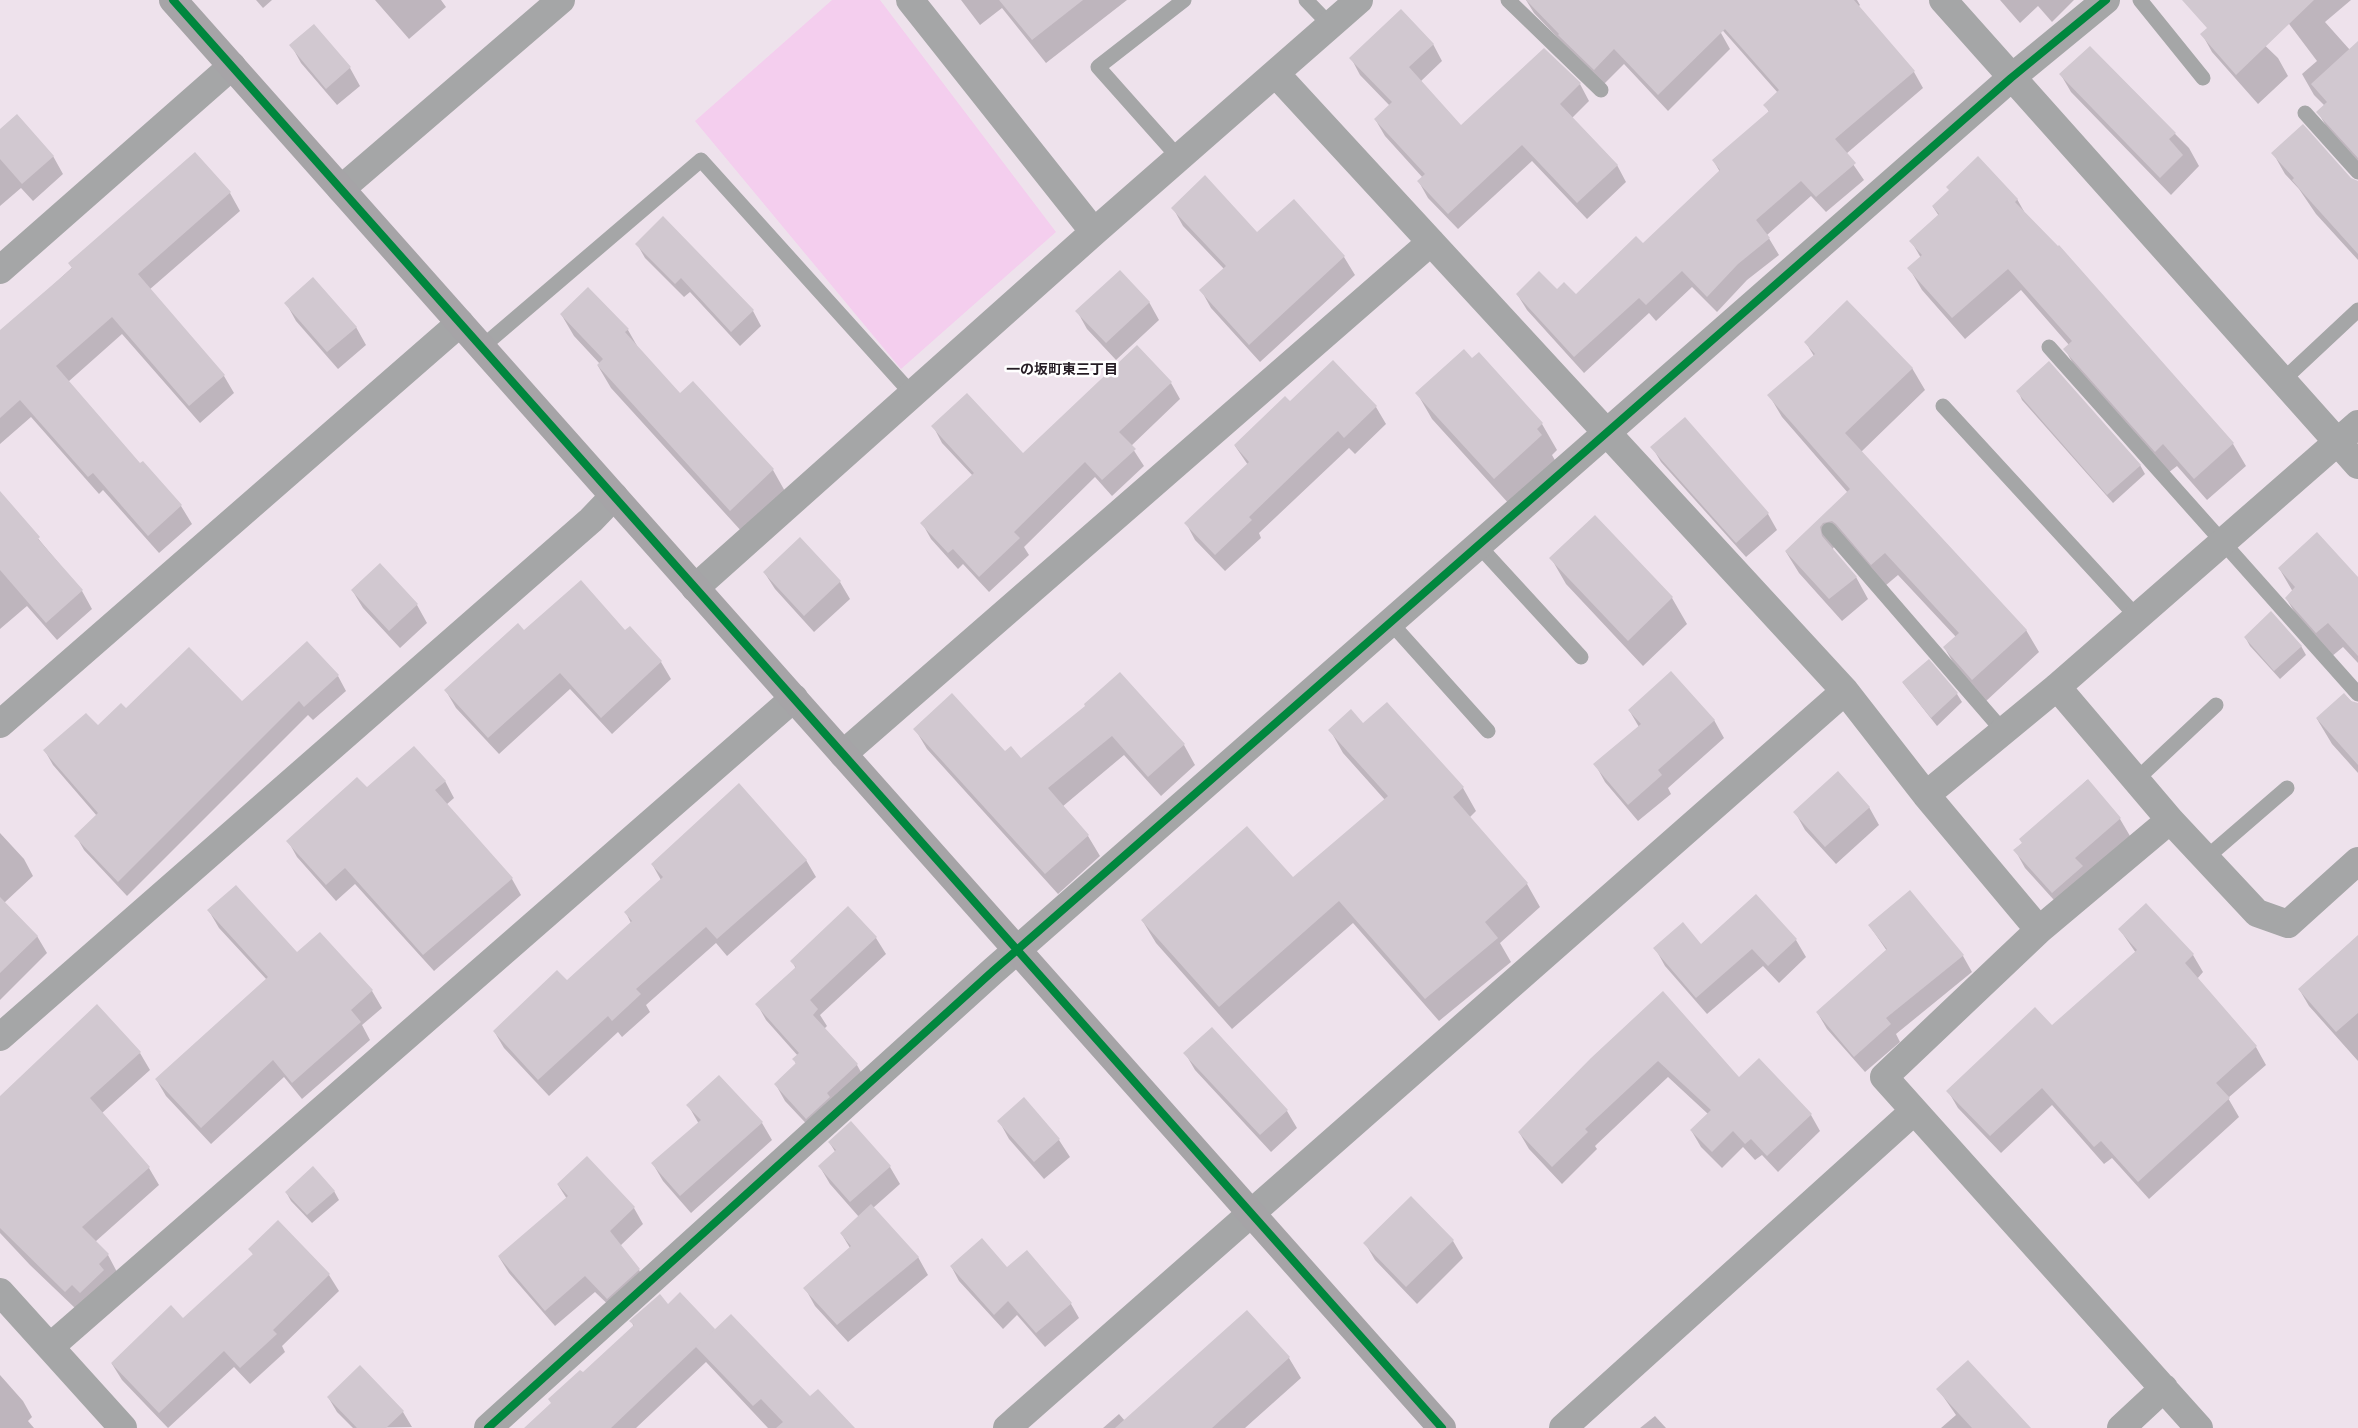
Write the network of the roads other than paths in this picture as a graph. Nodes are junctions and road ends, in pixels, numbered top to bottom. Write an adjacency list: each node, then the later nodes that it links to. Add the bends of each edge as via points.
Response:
1 (173, 0): 12 (street)
2 (561, 0): 20 (street)
3 (910, 0): 21 (street)
4 (1184, 0): 18 (lane, via 1098,67)
5 (1306, 0): 11 (lane)
6 (1359, 0): 11 (street)
7 (1508, 0): 16 (lane)
8 (1943, 0): 14 (street)
9 (2106, 0): 14 (street)
10 (2140, 0): 15 (lane)
11 (1330, 25): 13 (street)
12 (232, 66): 20 (street); 23 (street)
13 (1276, 74): 18 (street); 22 (street)
14 (2011, 78): 28 (street); 32 (street)
15 (2203, 78)
16 (1601, 90)
17 (2305, 113): 19 (lane)
18 (1179, 158): 21 (street)
19 (2358, 172)
20 (341, 188): 25 (street)
21 (1094, 232): 29 (street)
22 (1431, 242): 32 (street); 51 (street)
23 (0, 270)
24 (2358, 310): 28 (lane)
25 (460, 323): 26 (street); 48 (street)
26 (482, 347): 29 (lane, via 701,160); 35 (street)
27 (2050, 347): 37 (lane)
28 (2282, 381): 33 (street)
29 (912, 394): 39 (street)
30 (1943, 406): 40 (lane)
31 (2358, 424): 33 (street)
32 (1607, 435): 38 (street); 44 (street)
33 (2338, 442): 34 (street); 37 (street)
34 (2358, 465)
35 (614, 496): 39 (street); 60 (street)
36 (1829, 530): 50 (lane)
37 (2223, 542): 40 (street); 45 (lane)
38 (1479, 546): 41 (street); 42 (lane)
39 (695, 588): 46 (street)
40 (2137, 617): 43 (street)
41 (1391, 623): 49 (lane); 59 (street)
42 (1581, 657)
43 (2057, 687): 50 (street); 52 (street)
44 (1845, 691): 54 (street); 62 (street)
45 (2358, 694)
46 (794, 698): 51 (street); 64 (street)
47 (2216, 705): 52 (lane)
48 (0, 724)
49 (1488, 731)
50 (2003, 731): 54 (street)
51 (843, 754): 59 (street)
52 (2136, 780): 55 (street)
53 (2287, 788): 56 (lane)
54 (1926, 795): 58 (street)
55 (2170, 820): 56 (street); 58 (street)
56 (2206, 858): 57 (street, via 2257,913 2288,924)
57 (2358, 861)
58 (2039, 930): 61 (street, via 1884,1077)
59 (1017, 950): 62 (street); 67 (street)
60 (0, 1037)
61 (1914, 1111): 65 (street); 70 (street)
62 (1250, 1212): 68 (street); 69 (street)
63 (0, 1292): 64 (street)
64 (50, 1347): 66 (street)
65 (2164, 1388): 71 (street); 72 (street)
66 (123, 1428)
67 (488, 1428)
68 (1006, 1428)
69 (1442, 1428)
70 (1563, 1428)
71 (2121, 1428)
72 (2200, 1428)

